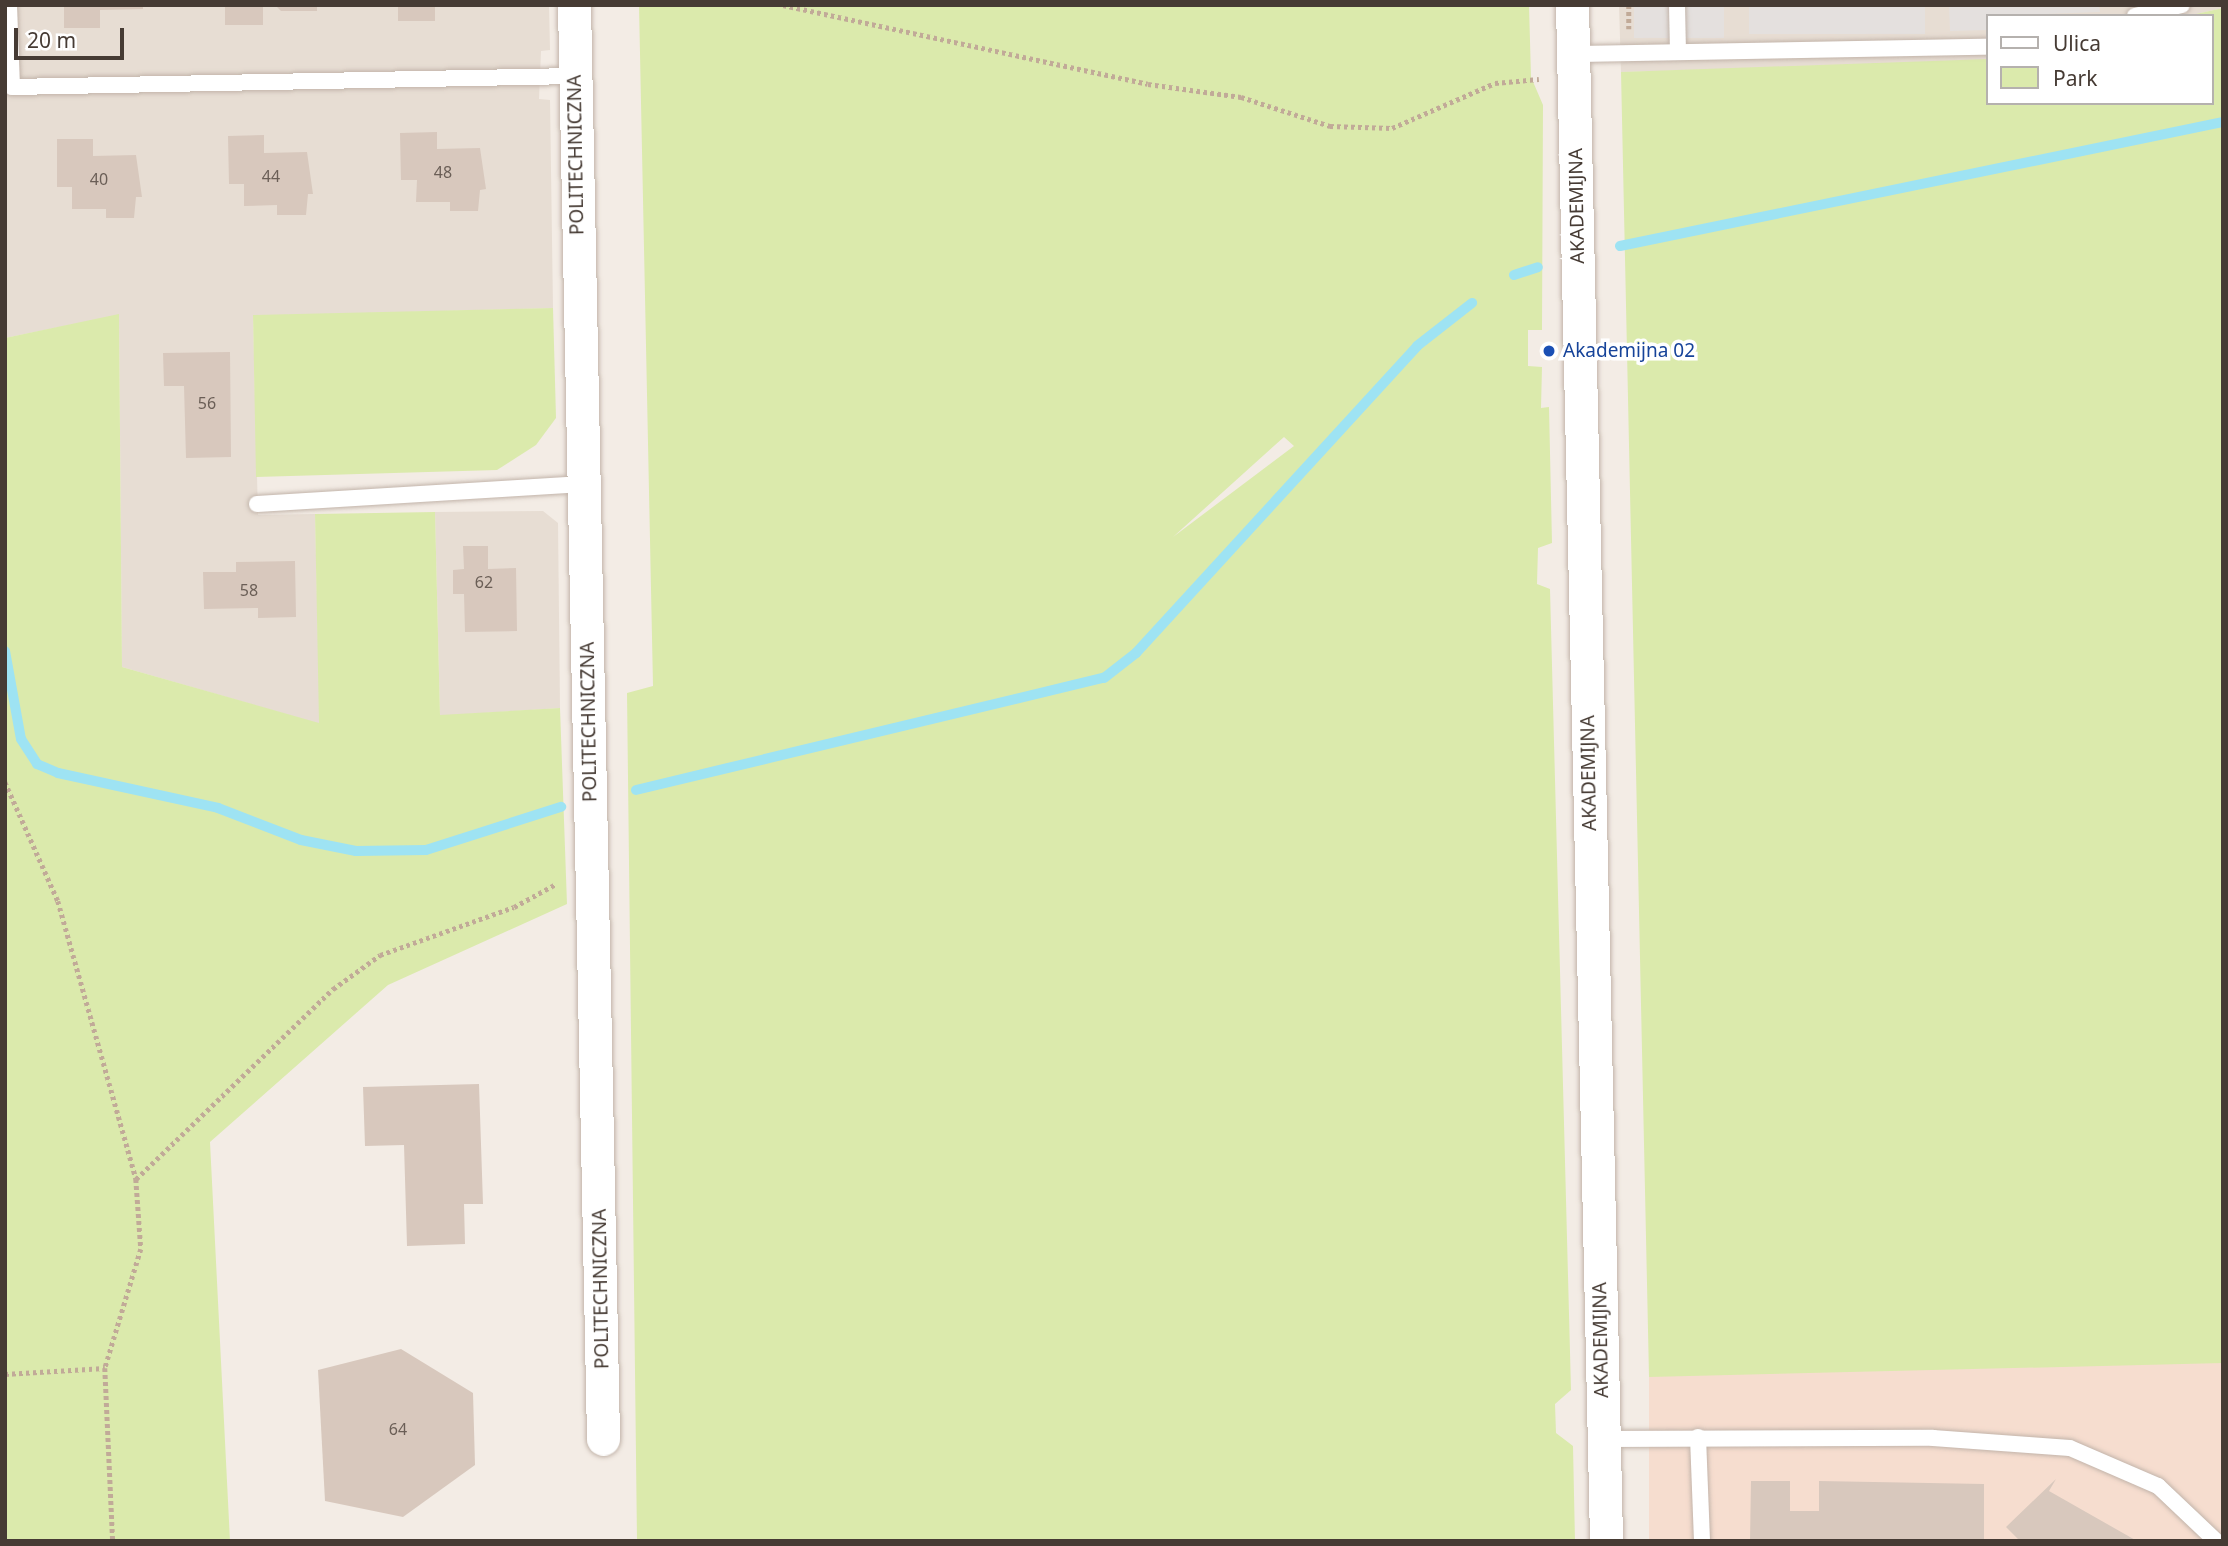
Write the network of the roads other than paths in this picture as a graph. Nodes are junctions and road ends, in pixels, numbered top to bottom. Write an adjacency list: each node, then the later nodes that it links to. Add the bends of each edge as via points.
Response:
1 (9, 5): 10 (lane, via 12,87)
2 (574, 5): 10 (street, POLITECHNICZNA)
3 (1572, 5): 9 (street, AKADEMIJNA)
4 (1678, 5): 8 (lane)
5 (2182, 5): 6 (lane)
6 (2144, 14)
7 (1986, 47): 8 (lane)
8 (1678, 51): 9 (lane)
9 (1573, 54): 15 (street, AKADEMIJNA)
10 (574, 76): 11 (street, POLITECHNICZNA)
11 (583, 484): 12 (lane); 14 (street, POLITECHNICZNA)
12 (257, 504)
13 (1698, 1437): 15 (lane); 17 (lane); 18 (lane, via 1933,1438 2070,1448 2158,1486)
14 (603, 1438)
15 (1603, 1438): 16 (street, AKADEMIJNA)
16 (1606, 1541)
17 (1702, 1541)
18 (2216, 1541)

